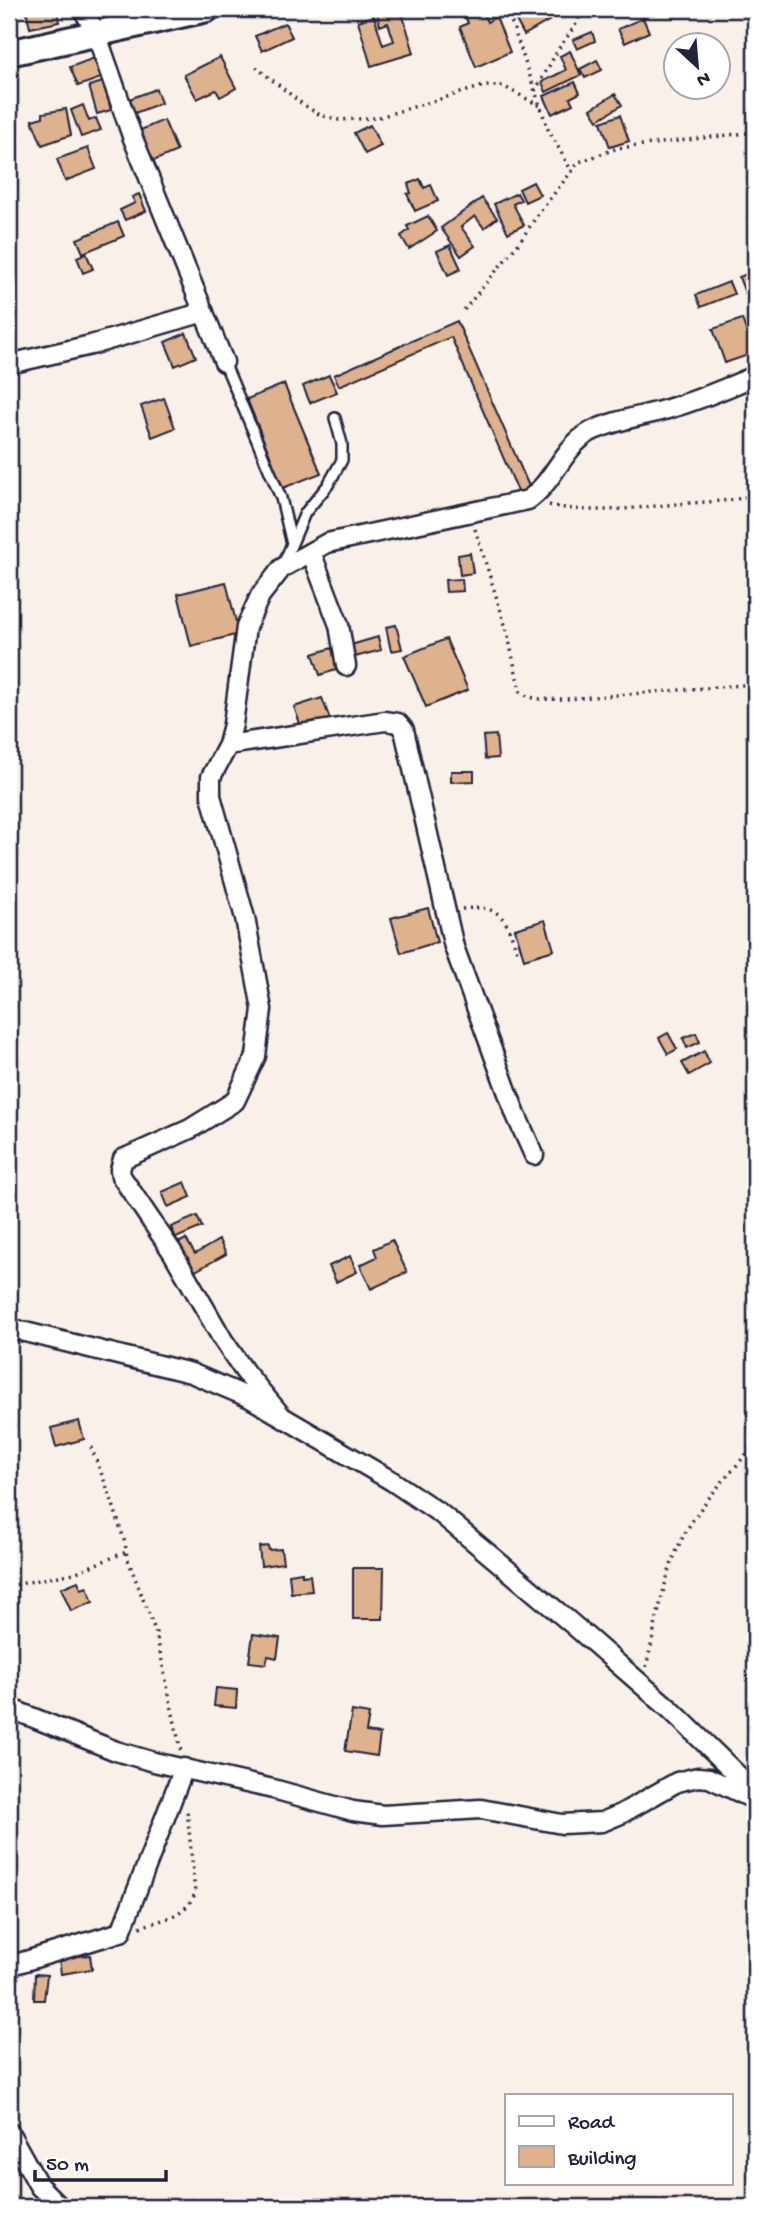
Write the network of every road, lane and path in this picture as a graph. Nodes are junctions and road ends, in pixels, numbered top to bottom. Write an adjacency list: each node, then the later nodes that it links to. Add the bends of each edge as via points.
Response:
1 (82, 9): 6 (street)
2 (207, 9): 5 (street)
3 (507, 9): 9 (path)
4 (583, 9): 9 (path)
5 (143, 16): 6 (street)
6 (96, 33): 7 (street); 14 (street, via 132,136)
7 (9, 53)
8 (256, 66): 10 (path, via 301,103 339,120 376,118 484,86 503,86)
9 (535, 90): 10 (path)
10 (540, 106): 12 (path)
11 (755, 132): 12 (path, via 618,148 579,162)
12 (572, 172): 13 (path)
13 (464, 310)
14 (204, 312): 15 (street); 16 (street)
15 (225, 362): 22 (lane, via 281,498)
16 (9, 364)
17 (755, 376): 20 (street, via 590,433)
18 (335, 418): 22 (lane, via 342,460)
19 (755, 494): 20 (path, via 726,502 614,511)
20 (528, 500): 21 (street)
21 (471, 513): 23 (street, via 327,543); 26 (path, via 523,695 567,699)
22 (291, 540): 24 (lane)
23 (311, 552): 24 (street); 25 (street, via 340,625)
24 (282, 568): 27 (street, via 260,596 246,627)
25 (346, 666)
26 (755, 684)
27 (228, 745): 28 (street, via 385,721 398,723 407,734); 32 (street, via 211,777 211,796 245,918 262,1009 256,1056 235,1101 190,1129 122,1159 120,1170 223,1340)
28 (446, 911): 29 (path, via 485,908 499,913); 30 (street, via 464,981)
29 (518, 954)
30 (534, 1155)
31 (9, 1328): 32 (street, via 191,1373 250,1398)
32 (284, 1419): 37 (street, via 441,1514)
33 (755, 1444): 37 (path, via 710,1497 674,1558)
34 (91, 1447): 35 (path)
35 (126, 1552): 36 (path, via 74,1573); 39 (path, via 156,1633)
36 (9, 1586)
37 (641, 1684): 40 (street)
38 (9, 1708): 39 (street)
39 (182, 1772): 41 (street, via 383,1815 481,1809 562,1824 602,1822 677,1782 698,1777); 42 (street); 42 (path, via 190,1825 192,1902 169,1918)
40 (755, 1793)
41 (755, 1800)
42 (121, 1932): 43 (street)
43 (9, 1966)
44 (9, 2132): 45 (street, via 40,2186)
45 (60, 2207)

